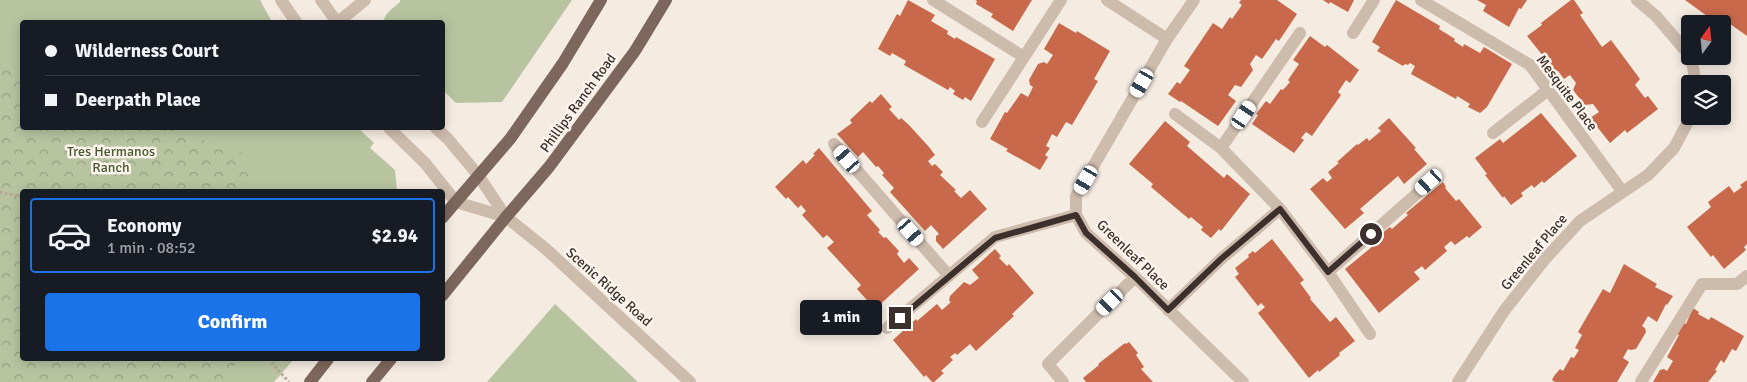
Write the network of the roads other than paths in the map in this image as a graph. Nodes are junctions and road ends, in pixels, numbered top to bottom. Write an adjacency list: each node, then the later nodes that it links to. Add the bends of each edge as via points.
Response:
1 (281, 0): 13 (street)
2 (322, 0): 14 (street)
3 (366, 0): 15 (street)
4 (601, 0): 30 (main road, via 563,63 510,139)
5 (666, 0): 37 (main road, Phillips Ranch Road, via 635,51 561,152)
6 (933, 0): 19 (street)
7 (1061, 0): 19 (street)
8 (1107, 0): 18 (street)
9 (1194, 0): 18 (street)
10 (1374, 0): 17 (street)
11 (1421, 0): 21 (street, Mesquite Place, via 1530,64)
12 (1637, 0): 20 (street, via 1656,16 1691,57)
13 (295, 20)
14 (336, 20)
15 (340, 20)
16 (1300, 33): 29 (street)
17 (1353, 33)
18 (1167, 39): 36 (street, via 1076,196)
19 (1024, 57): 23 (street)
20 (1694, 75)
21 (1548, 90): 27 (street); 32 (street, Mesquite Place)
22 (1174, 114): 29 (street)
23 (982, 122)
24 (1686, 125): 32 (street, Greenleaf Place, via 1674,148 1648,175)
25 (391, 130): 33 (street, via 425,163)
26 (438, 130): 30 (street)
27 (1493, 134)
28 (834, 144): 39 (street)
29 (1221, 148): 34 (street)
30 (478, 175): 33 (main road); 37 (street)
31 (1429, 182): 38 (street)
32 (1622, 192): 53 (street, Greenleaf Place, via 1580,221 1545,258 1504,311)
33 (456, 202): 35 (main road); 37 (street)
34 (1280, 209): 38 (street); 43 (street)
35 (445, 215)
36 (1076, 215): 39 (street, via 995,238); 41 (street, Greenleaf Place, via 1086,233)
37 (506, 217): 42 (main road, Phillips Ranch Road); 50 (street, Scenic Ridge Road)
38 (1328, 272): 45 (street)
39 (949, 276): 44 (street)
40 (1747, 276): 54 (street, via 1737,284 1702,284)
41 (1135, 277): 43 (street, Greenleaf Place); 51 (street, via 1048,364)
42 (445, 292)
43 (1168, 310): 52 (street, Greenleaf Place)
44 (887, 328)
45 (1370, 334)
46 (326, 361): 48 (main road)
47 (389, 361): 49 (main road)
48 (310, 382)
49 (372, 382)
50 (690, 382)
51 (1062, 382)
52 (1243, 382)
53 (1458, 382)
54 (1641, 382)

